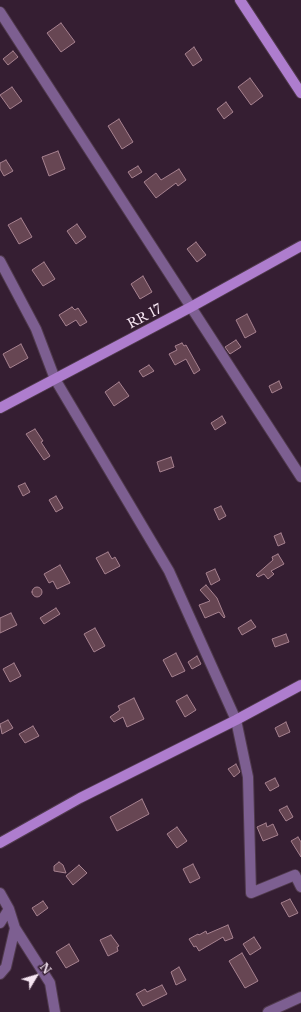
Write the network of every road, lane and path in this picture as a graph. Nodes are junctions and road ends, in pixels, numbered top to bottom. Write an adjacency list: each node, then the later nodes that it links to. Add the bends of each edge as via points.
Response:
1 (240, 0): 3 (street)
2 (0, 12): 6 (street)
3 (301, 93)
4 (301, 246): 6 (street, RR 17 / RR 17)
5 (0, 261): 7 (street, via 36,329)
6 (191, 307): 7 (street, RR 17 / RR 17); 9 (street)
7 (54, 379): 8 (street, RR 17 / RR 17); 11 (street, via 169,571)
8 (0, 408)
9 (301, 477)
10 (301, 685): 11 (street)
11 (236, 720): 12 (street, via 80,798); 13 (street, via 248,776 251,893 295,875)
12 (0, 843)
13 (301, 888)
14 (0, 893): 15 (street)
15 (9, 909): 16 (street); 17 (street)
16 (0, 923)
17 (15, 928): 18 (street, via 6,967); 20 (street, via 50,983)
18 (0, 974)
19 (301, 997): 21 (street)
20 (55, 1012)
21 (268, 1012)

